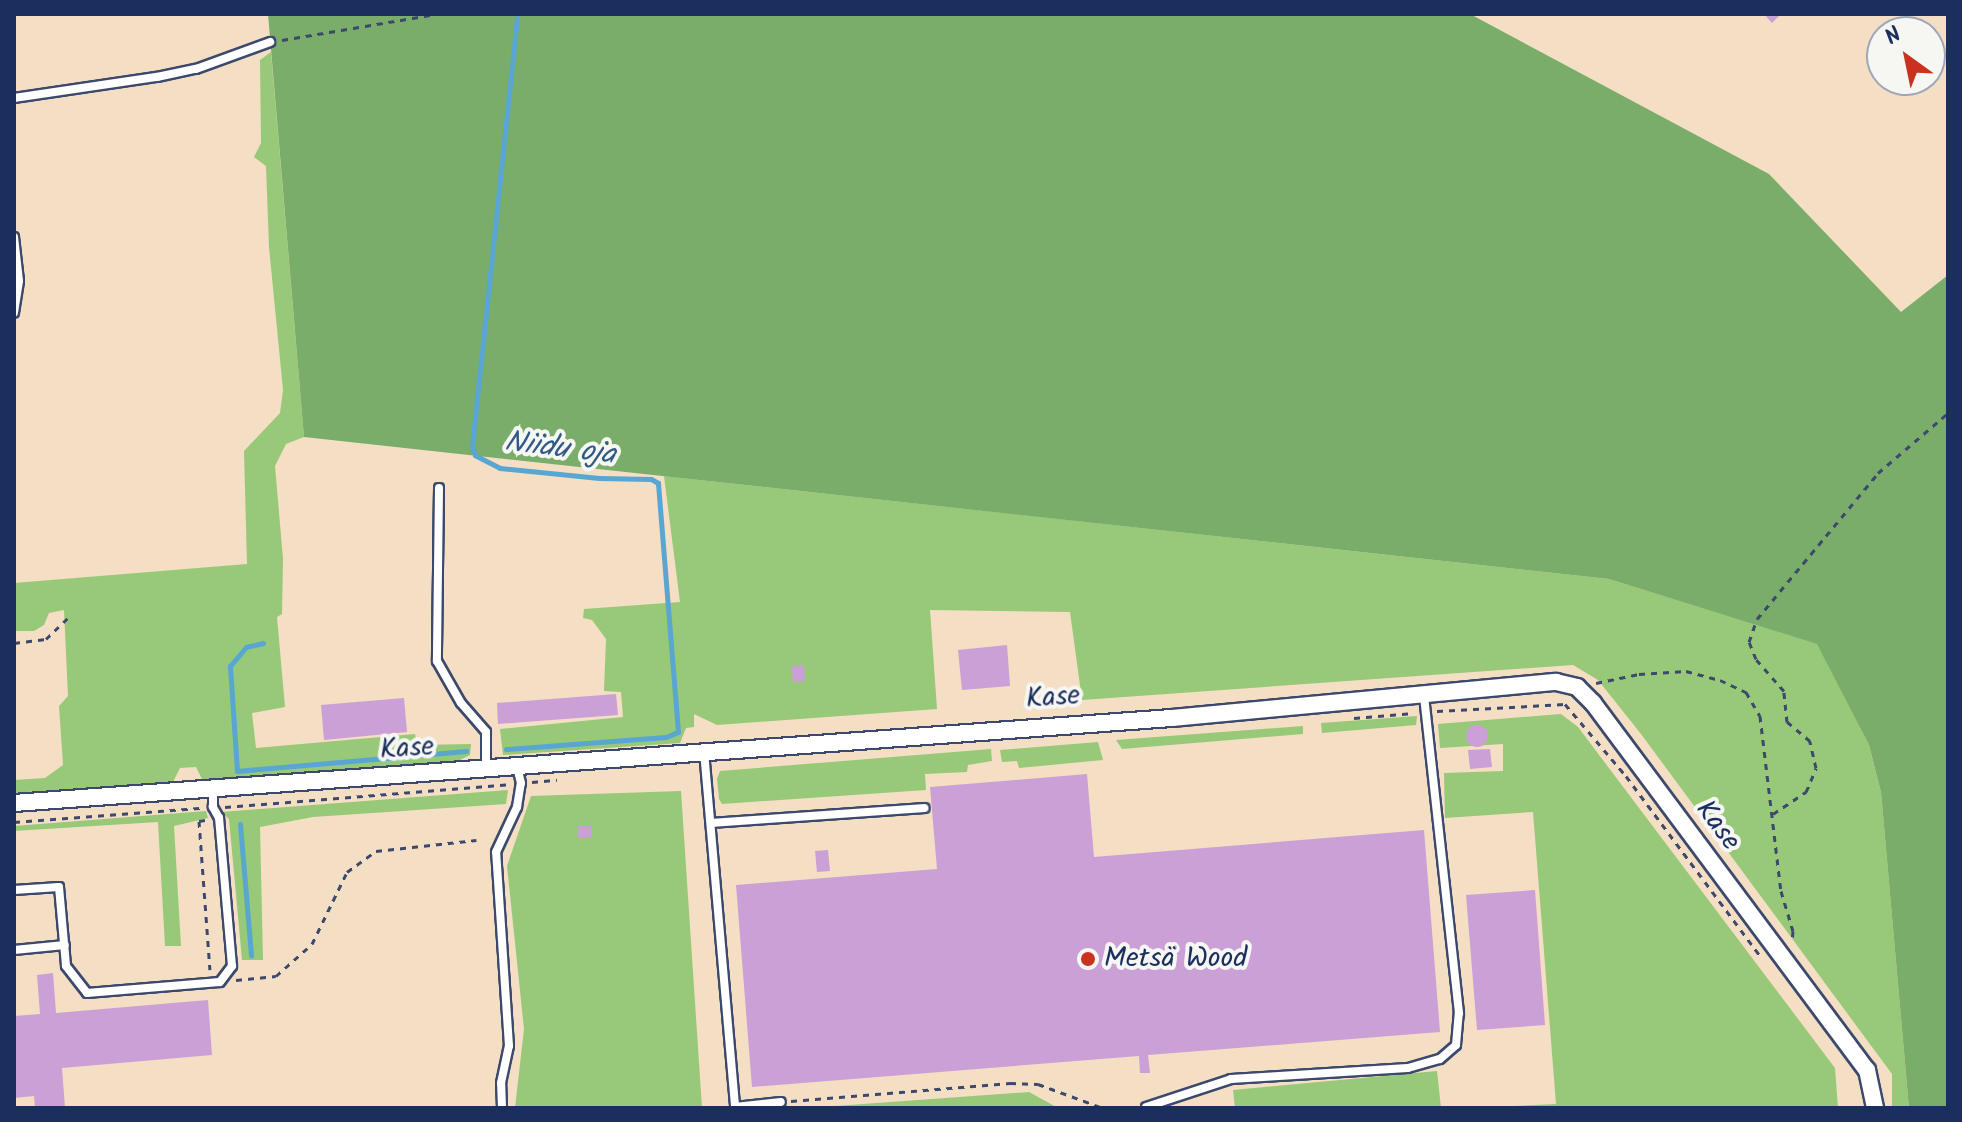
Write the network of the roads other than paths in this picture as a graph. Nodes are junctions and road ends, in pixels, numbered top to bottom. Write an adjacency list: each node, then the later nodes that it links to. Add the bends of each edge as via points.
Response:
1 (270, 42): 2 (lane, via 196,69)
2 (14, 98)
3 (14, 237): 4 (lane, via 19,281)
4 (14, 313)
5 (439, 488): 9 (lane, via 437,661 461,703 486,732)
6 (1424, 694): 7 (street, Kase, via 1172,718); 19 (lane, via 1459,1013 1456,1045 1440,1059 1408,1068 1231,1079); 21 (street, Kase, via 1556,682 1577,687 1777,964 1867,1070)
7 (704, 750): 8 (street, Kase); 13 (lane)
8 (517, 766): 9 (street, Kase); 20 (lane, via 517,807 496,852 509,1046)
9 (486, 768): 10 (street, Kase)
10 (213, 790): 11 (street, Kase); 15 (lane, via 232,966 220,982 87,993 66,966)
11 (14, 803)
12 (924, 808): 13 (lane)
13 (711, 823): 18 (lane)
14 (14, 890): 15 (lane, via 59,887)
15 (65, 945): 16 (lane)
16 (14, 950)
17 (781, 1102): 18 (lane)
18 (735, 1107)
19 (1146, 1107)
20 (502, 1108)
21 (1875, 1108)

